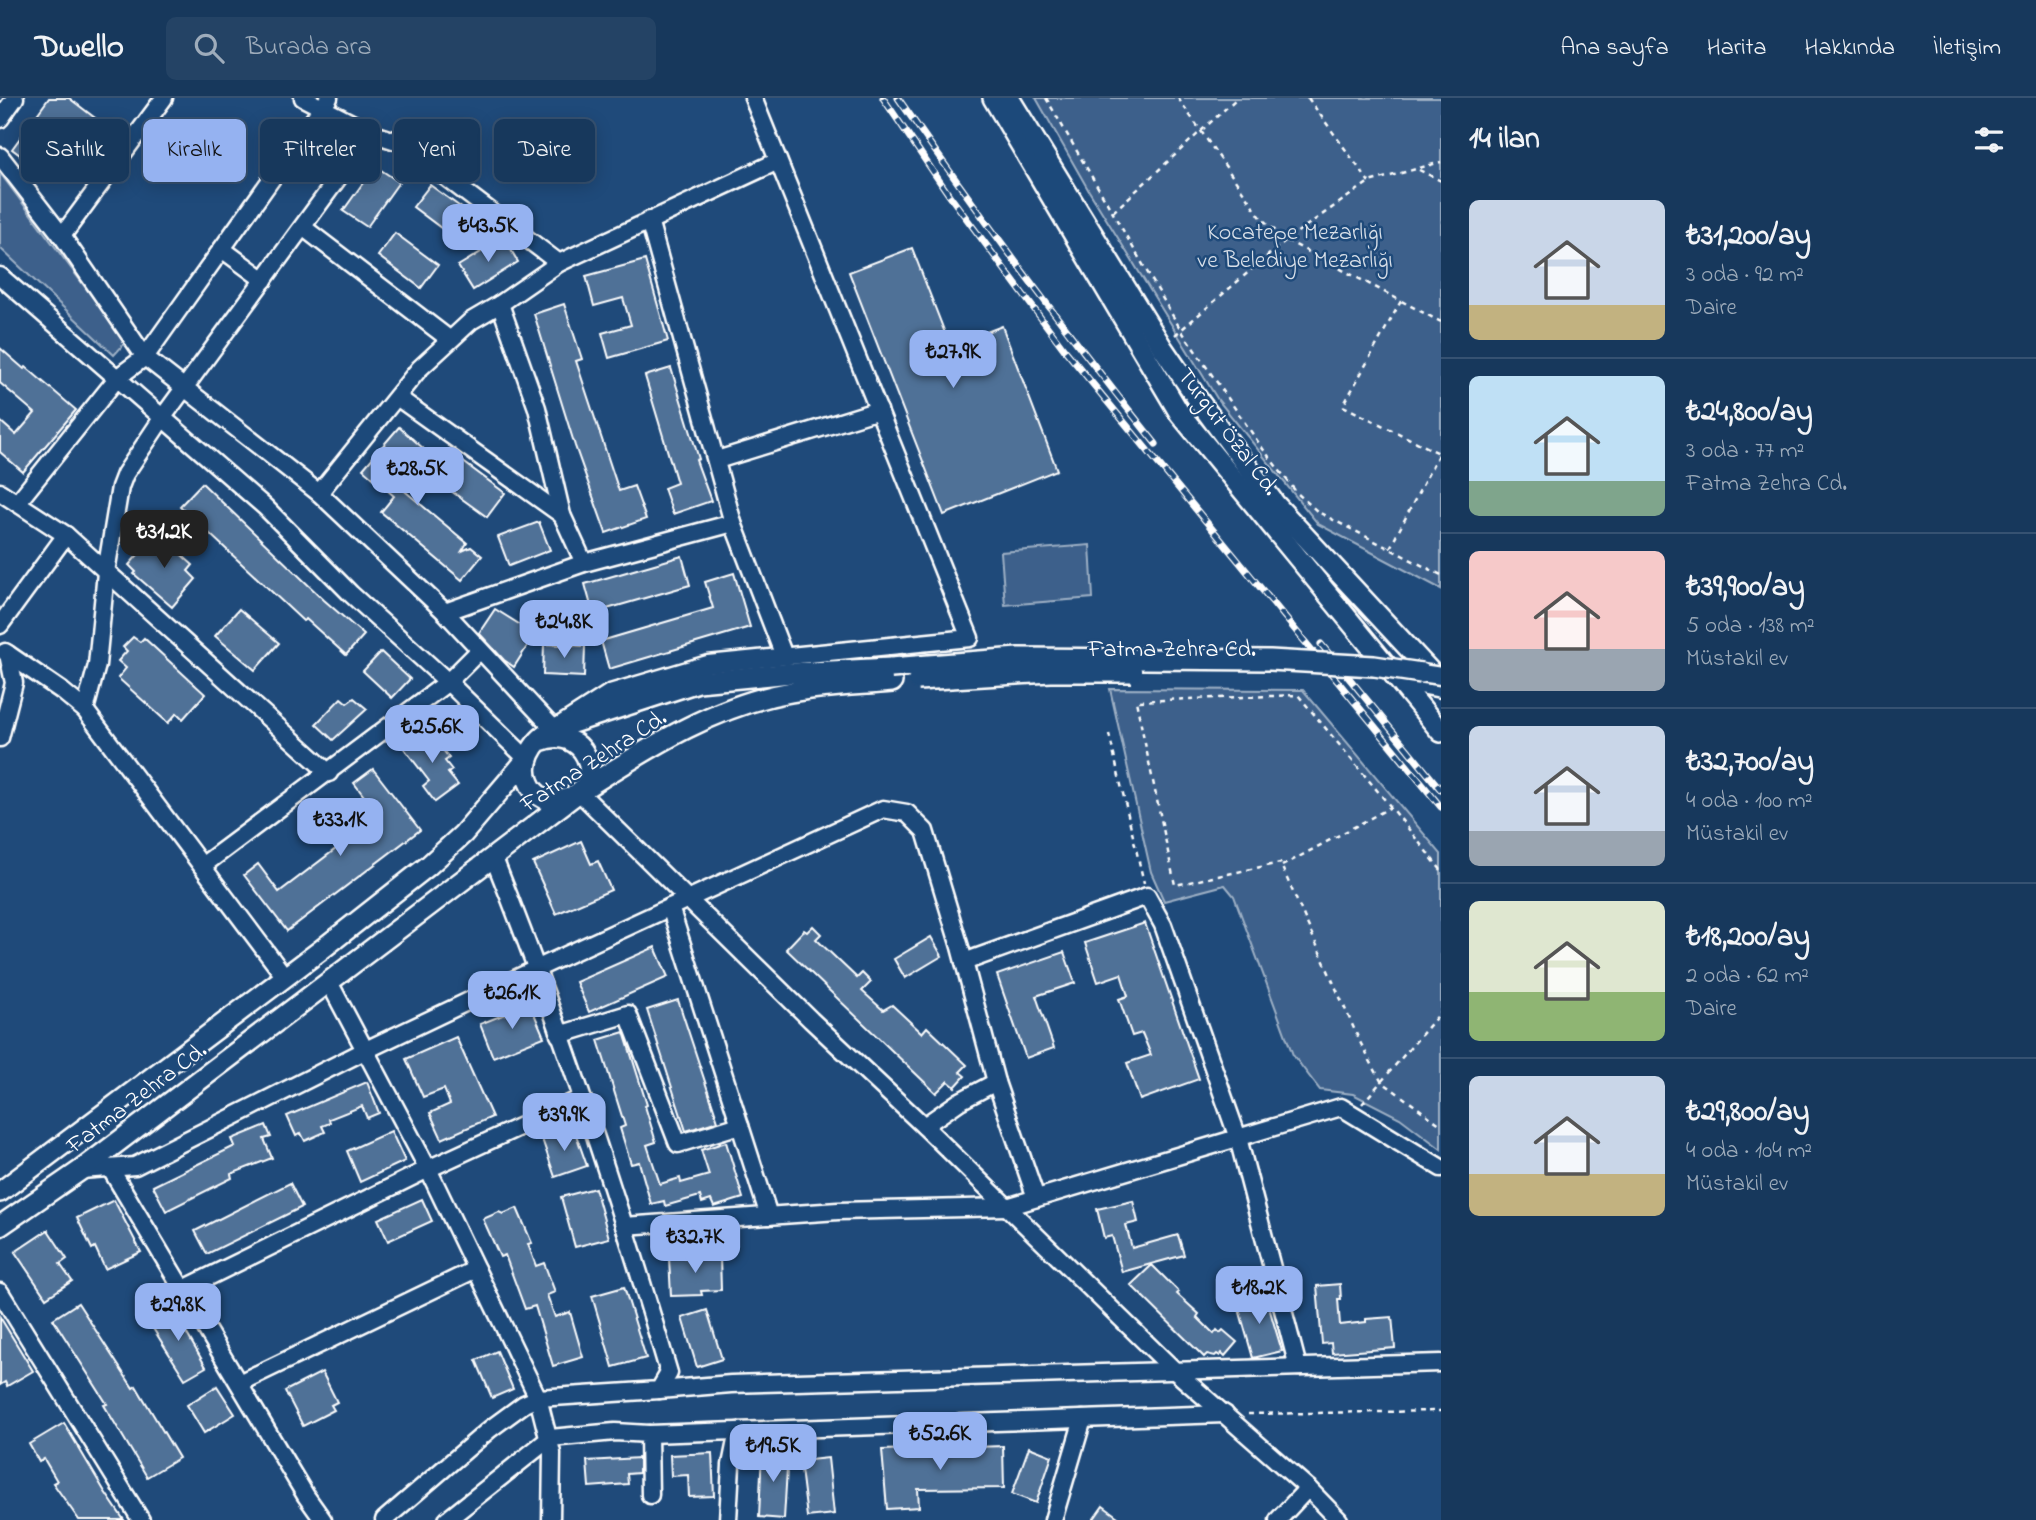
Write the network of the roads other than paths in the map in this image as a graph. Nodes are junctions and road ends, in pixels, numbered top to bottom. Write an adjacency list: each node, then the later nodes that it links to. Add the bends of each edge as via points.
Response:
1 (16, 98): 8 (street)
2 (164, 98): 16 (street)
3 (303, 98): 7 (street)
4 (753, 98): 12 (street)
5 (993, 98): 50 (main road, Turgut Özal Cd., via 1180,414)
6 (1009, 98): 47 (main road, Turgut Özal Cd., via 1162,347 1275,504)
7 (325, 104): 9 (street); 17 (street)
8 (0, 119)
9 (348, 119)
10 (380, 136): 18 (street, via 399,142)
11 (0, 156): 16 (street)
12 (778, 160): 14 (street); 27 (street)
13 (337, 182): 15 (street)
14 (649, 220): 18 (street); 29 (street)
15 (304, 228): 20 (street); 22 (street)
16 (62, 236): 23 (street)
17 (222, 248): 20 (street); 23 (street)
18 (559, 262): 21 (street)
19 (0, 276): 24 (street)
20 (264, 280): 25 (street)
21 (500, 304): 22 (street); 33 (street, via 537,408)
22 (449, 339): 26 (street)
23 (145, 357): 24 (street); 25 (street)
24 (118, 377): 28 (street); 32 (street)
25 (184, 389): 28 (street); 31 (street)
26 (397, 397): 31 (street); 33 (street)
27 (879, 410): 29 (street); 42 (street, via 970,638)
28 (163, 417): 37 (street, via 120,487); 46 (street)
29 (717, 460): 34 (street)
30 (0, 492): 32 (street)
31 (319, 493): 38 (street)
32 (17, 503): 35 (street)
33 (562, 515): 36 (street)
34 (733, 523): 36 (street); 42 (street)
35 (66, 535): 37 (street); 39 (street)
36 (584, 563): 38 (street)
37 (106, 572): 49 (street, via 97,665); 54 (street)
38 (445, 612): 40 (street)
39 (0, 625)
40 (481, 650): 46 (street); 51 (street)
41 (4, 651): 49 (street); 52 (street, via 14,683)
42 (784, 656): 51 (street, via 708,664 610,693)
43 (891, 675): 45 (main road, Fatma Zehra Cd., bridge, via 1288,672); 51 (main road, Fatma Zehra Cd., via 791,673 698,682); 55 (main road, Fatma Zehra Cd., via 790,692 736,707 653,746)
44 (1441, 676): 45 (street, bridge)
45 (1420, 679): 48 (street)
46 (449, 682): 53 (street); 54 (street)
47 (1441, 683)
48 (1441, 689)
49 (85, 710): 57 (street)
50 (1441, 732)
51 (547, 735): 53 (main road); 55 (main road, via 570,739 586,753 589,774)
52 (0, 738)
53 (527, 759): 55 (main road, via 527,779 540,796 560,800); 62 (main road, Fatma Zehra Cd., via 463,834 428,866)
54 (329, 773): 57 (street)
55 (579, 792): 56 (main road, Fatma Zehra Cd.); 58 (street)
56 (493, 856): 61 (street); 63 (main road, Fatma Zehra Cd.)
57 (202, 866): 62 (street)
58 (688, 899): 59 (street); 60 (street, via 883,809 907,813 925,831); 69 (street)
59 (670, 907): 61 (street); 68 (street)
60 (964, 962): 66 (street); 70 (street, via 1147,896 1163,925)
61 (536, 969): 64 (street); 65 (street)
62 (285, 976): 75 (main road, Fatma Zehra Cd.)
63 (329, 982): 65 (street); 74 (main road, Fatma Zehra Cd.)
64 (559, 1035): 67 (street); 68 (street, via 628,1014 678,1144)
65 (366, 1050): 71 (street, via 135,1166); 73 (street)
66 (996, 1082): 69 (street); 76 (street)
67 (582, 1098): 73 (street); 80 (street)
68 (740, 1125): 78 (street)
69 (924, 1126): 77 (street)
70 (1238, 1138): 72 (street, via 1341,1107); 76 (street); 85 (street)
71 (110, 1168): 74 (street); 82 (street)
72 (1441, 1168)
73 (428, 1169): 81 (street); 82 (street)
74 (81, 1170): 79 (main road, Fatma Zehra Cd.)
75 (0, 1192)
76 (1036, 1198): 77 (street)
77 (1007, 1207): 78 (street); 86 (street)
78 (769, 1216): 80 (street)
79 (0, 1226)
80 (624, 1226): 88 (street, via 668,1373)
81 (476, 1269): 87 (street); 89 (street)
82 (184, 1290): 87 (street)
83 (0, 1292): 97 (street)
84 (1441, 1363): 85 (street)
85 (1298, 1367): 86 (street)
86 (1176, 1372): 88 (street, via 745,1384); 90 (street)
87 (239, 1383): 98 (street)
88 (659, 1391): 89 (street)
89 (538, 1398): 94 (street); 99 (street, via 490,1429)
90 (1224, 1414): 91 (street); 95 (street)
91 (1083, 1419): 92 (street); 103 (street)
92 (738, 1431): 93 (street); 102 (street)
93 (649, 1434): 94 (street); 96 (street)
94 (550, 1438): 100 (street); 101 (street)
95 (1308, 1488): 104 (street); 105 (street)
96 (650, 1495)
97 (141, 1520)
98 (323, 1520)
99 (384, 1520)
100 (447, 1520)
101 (551, 1520)
102 (728, 1520)
103 (1053, 1520)
104 (1278, 1520)
105 (1339, 1520)

